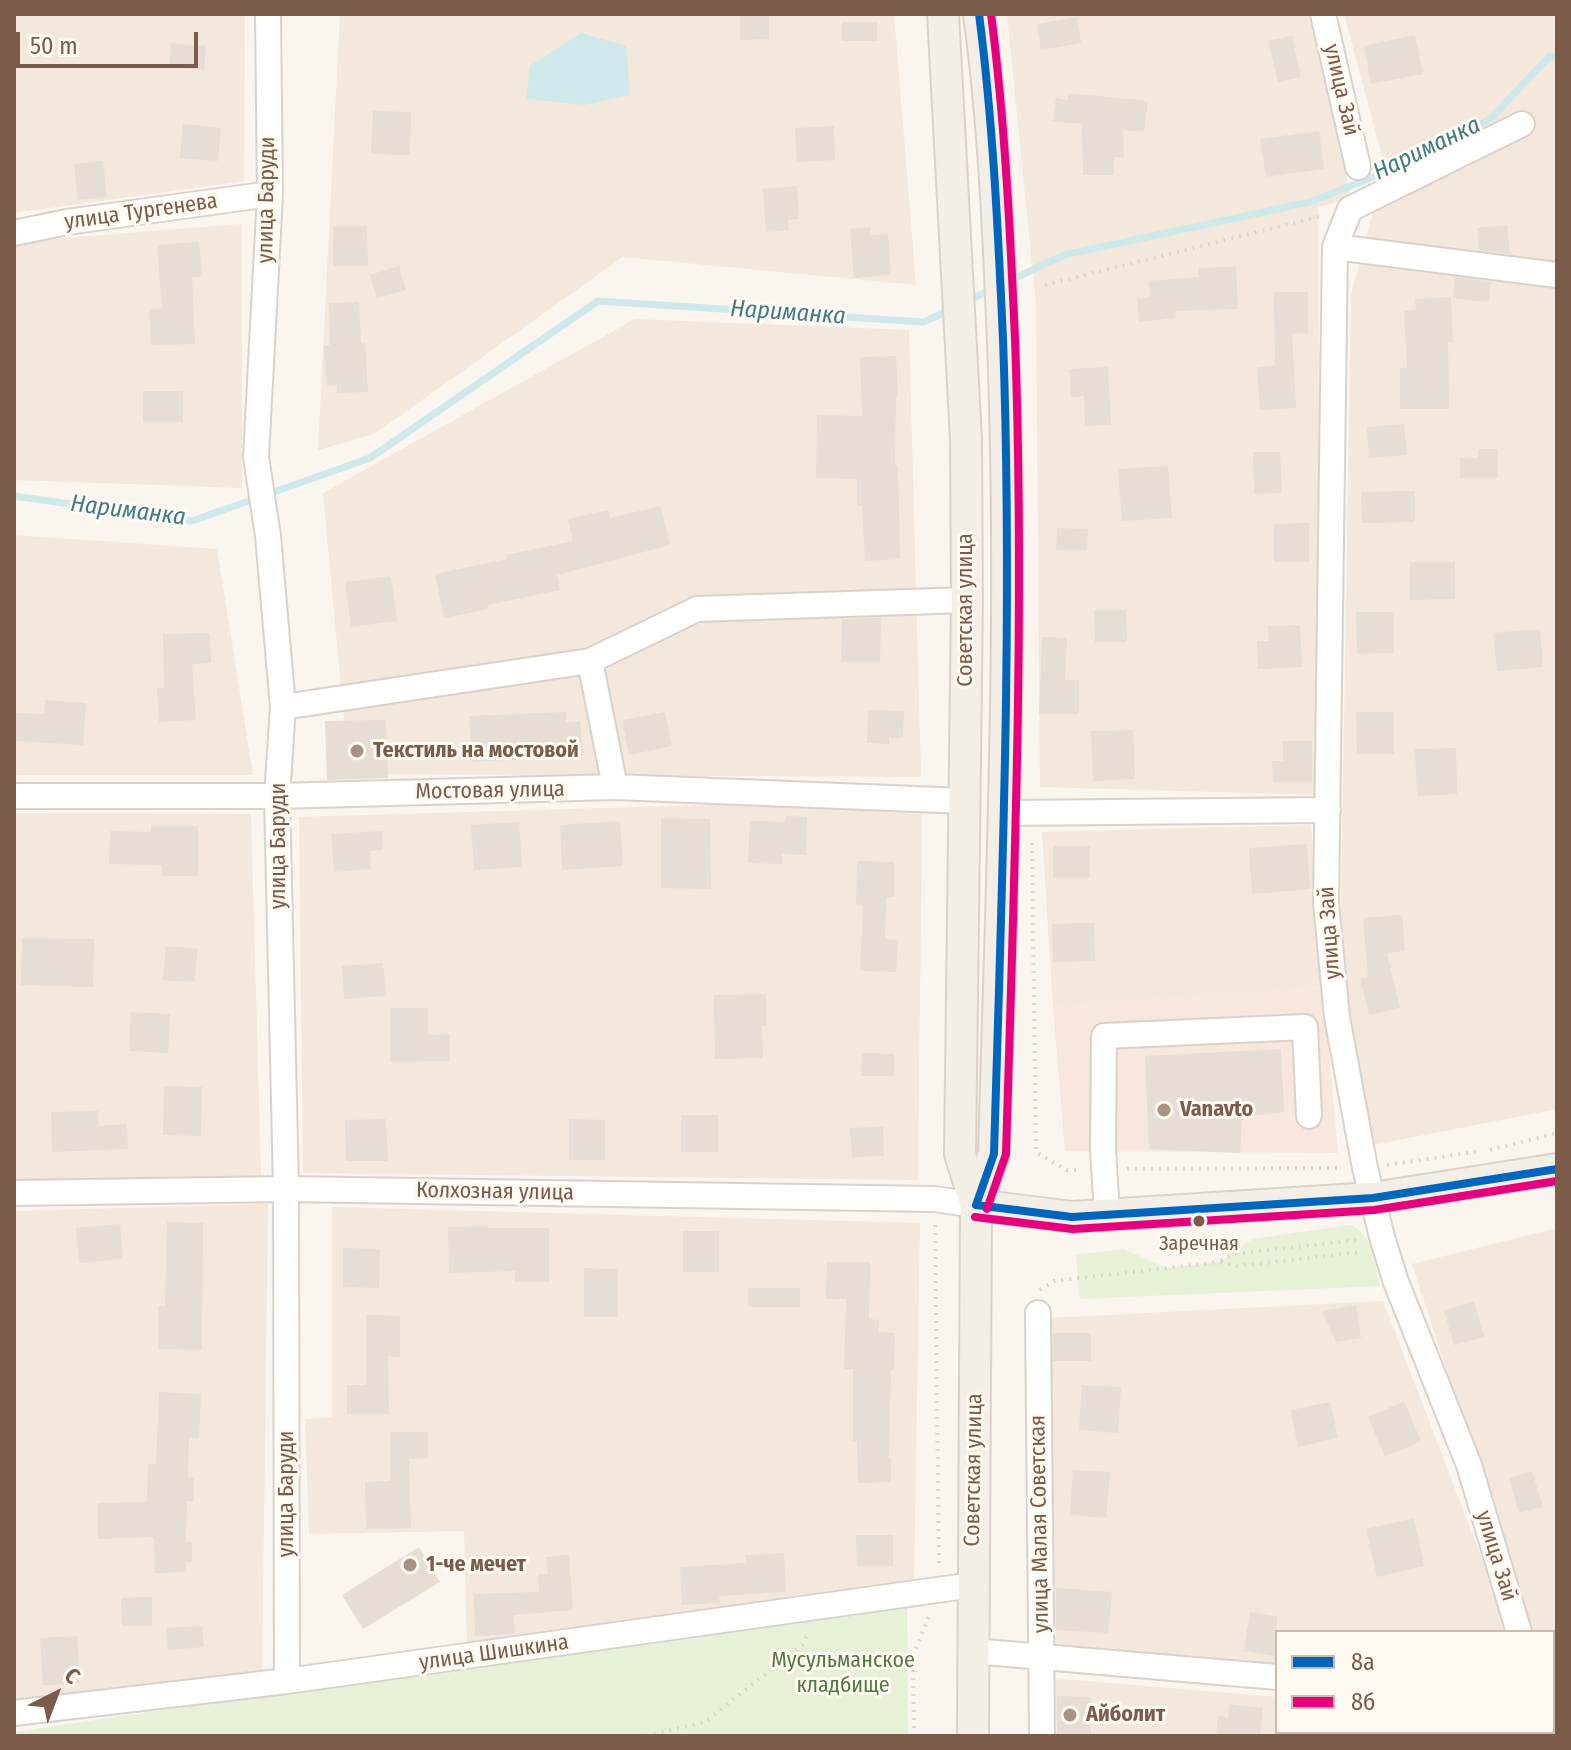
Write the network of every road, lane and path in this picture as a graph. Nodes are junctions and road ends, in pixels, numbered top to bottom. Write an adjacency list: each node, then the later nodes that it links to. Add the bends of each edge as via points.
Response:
1 (268, 14): 7 (street, улица Баруди)
2 (979, 14): 21 (main road, Советская улица, via 994,146)
3 (1323, 14): 6 (street, улица Зай)
4 (943, 16): 13 (main road, Советская улица, via 966,440)
5 (1522, 124): 8 (street)
6 (1358, 167)
7 (270, 194): 9 (street, улица Тургенева); 15 (street, улица Баруди, via 256,457)
8 (1350, 209): 10 (street, улица Зай); 12 (path)
9 (14, 233)
10 (1335, 247): 11 (street); 20 (street, улица Зай)
11 (1557, 275)
12 (1045, 285)
13 (967, 600): 14 (street, via 697,609); 19 (main road, Советская улица)
14 (590, 661): 15 (street); 16 (street)
15 (283, 707): 18 (street, улица Баруди)
16 (615, 787): 18 (street, Мостовая улица); 19 (street, Мостовая улица)
17 (14, 796): 18 (street, Мостовая улица)
18 (277, 796): 27 (street, улица Баруди)
19 (965, 801): 30 (main road, Советская улица, via 960,1154)
20 (1328, 810): 21 (street); 24 (street, улица Зай, via 1326,903 1337,1017)
21 (1018, 813): 25 (path, via 1036,1152 1066,1170); 30 (main road, Советская улица, via 994,1154)
22 (1309, 1116): 25 (street, via 1305,1027 1104,1036)
23 (1557, 1133): 24 (path, via 1493,1149)
24 (1365, 1168): 25 (path); 29 (street, улица Зай)
25 (1105, 1169): 31 (street)
26 (1557, 1169): 29 (main road)
27 (286, 1189): 28 (street, Колхозная улица); 30 (street, Колхозная улица, via 934,1199); 44 (street, улица Баруди)
28 (14, 1193)
29 (1373, 1198): 31 (main road); 33 (street, улица Зай)
30 (976, 1205): 31 (main road, via 1072,1217); 37 (main road, Советская улица)
31 (1107, 1214)
32 (935, 1225): 38 (path)
33 (1384, 1243): 34 (path, via 1238,1266); 34 (path, via 1233,1254); 40 (street, улица Зай, via 1469,1465)
34 (1219, 1262): 35 (path)
35 (1078, 1279)
36 (1038, 1313): 42 (street, улица Малая Советская)
37 (973, 1585): 38 (street, улица Шишкина); 41 (main road, Советская улица)
38 (940, 1590): 39 (street, улица Шишкина); 47 (path, via 913,1655)
39 (819, 1608): 44 (street, улица Шишкина); 46 (path, via 803,1644 705,1722)
40 (1518, 1630)
41 (973, 1651): 42 (street); 48 (main road, Советская улица)
42 (1041, 1658): 43 (street); 49 (street, улица Малая Советская)
43 (1275, 1677)
44 (287, 1681): 45 (street, улица Шишкина)
45 (14, 1713)
46 (646, 1736)
47 (914, 1736)
48 (973, 1736)
49 (1042, 1736)

